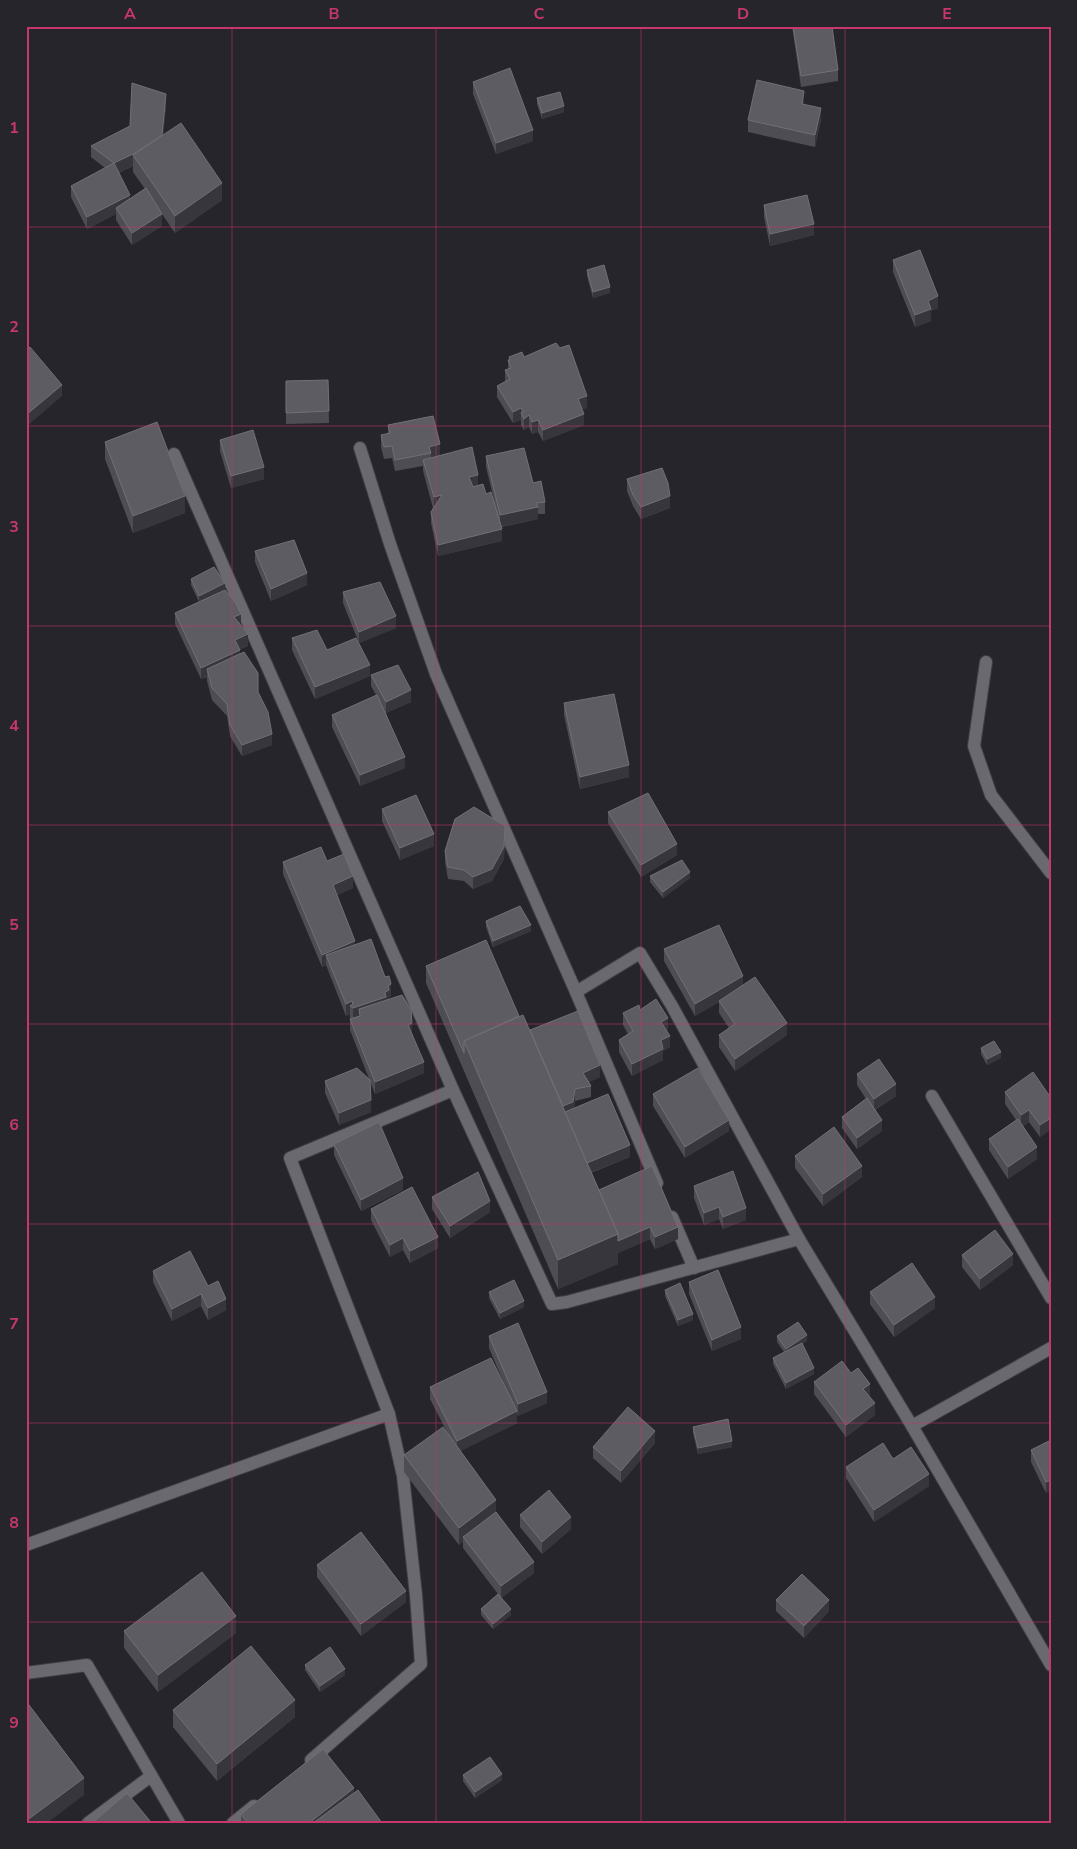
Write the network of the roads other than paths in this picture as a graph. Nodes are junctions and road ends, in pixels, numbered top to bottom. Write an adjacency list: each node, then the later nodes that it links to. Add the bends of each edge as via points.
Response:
1 (360, 448): 5 (street, via 436,674)
2 (174, 454): 6 (street)
3 (986, 662): 4 (street, via 974,746 991,795)
4 (1051, 873)
5 (576, 992): 8 (street, via 640,953); 9 (street)
6 (453, 1090): 9 (street, via 552,1304); 12 (street, via 290,1158)
7 (932, 1096): 10 (street)
8 (799, 1239): 9 (street); 13 (street)
9 (694, 1268)
10 (1051, 1298)
11 (1051, 1348): 13 (street)
12 (389, 1414): 14 (street); 17 (street, via 402,1476 421,1664)
13 (912, 1426): 15 (street)
14 (26, 1545)
15 (1051, 1665)
16 (26, 1673): 18 (street, via 87,1665)
17 (301, 1769)
18 (151, 1776): 20 (street); 21 (street)
19 (263, 1799): 22 (street)
20 (88, 1823)
21 (179, 1823)
22 (233, 1823)

